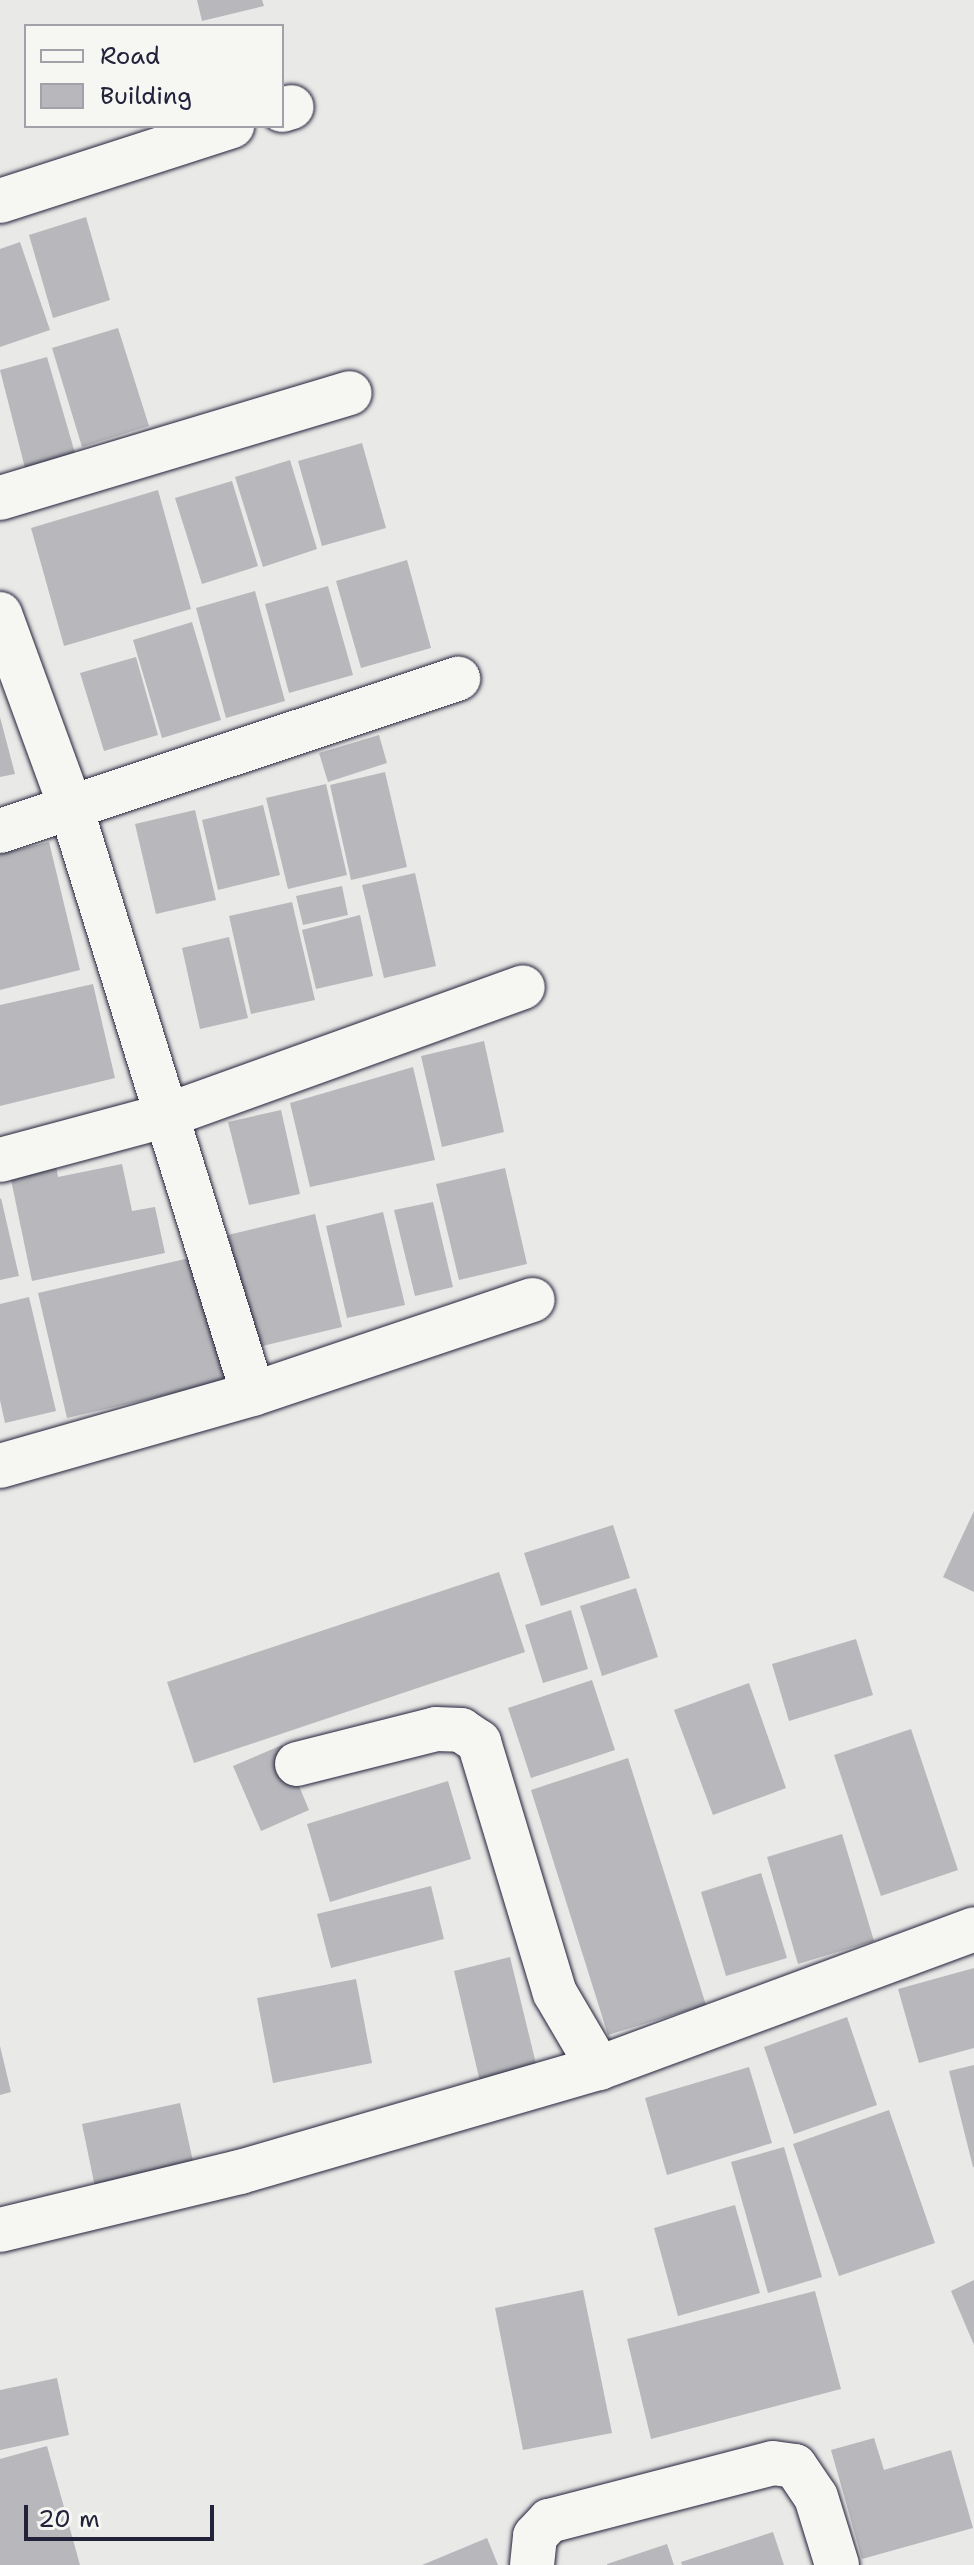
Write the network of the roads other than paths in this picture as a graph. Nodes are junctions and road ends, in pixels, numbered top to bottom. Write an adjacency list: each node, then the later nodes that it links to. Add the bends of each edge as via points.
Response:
1 (226, 128): 2 (street)
2 (0, 201)
3 (350, 393): 4 (street)
4 (0, 498)
5 (0, 614): 7 (street)
6 (458, 679): 7 (street)
7 (72, 811): 8 (street); 10 (street)
8 (0, 831)
9 (523, 987): 10 (street)
10 (168, 1115): 11 (street); 13 (street)
11 (0, 1160)
12 (533, 1300): 13 (street)
13 (253, 1394): 14 (street)
14 (0, 1466)
15 (297, 1764): 17 (street, via 436,1729 461,1730 479,1742 555,1993)
16 (974, 1929): 17 (street)
17 (599, 2068): 18 (street, via 240,2172)
18 (0, 2230)
19 (532, 2565): 20 (street, via 535,2536 549,2521 773,2463 795,2466 816,2497)
20 (837, 2565)

